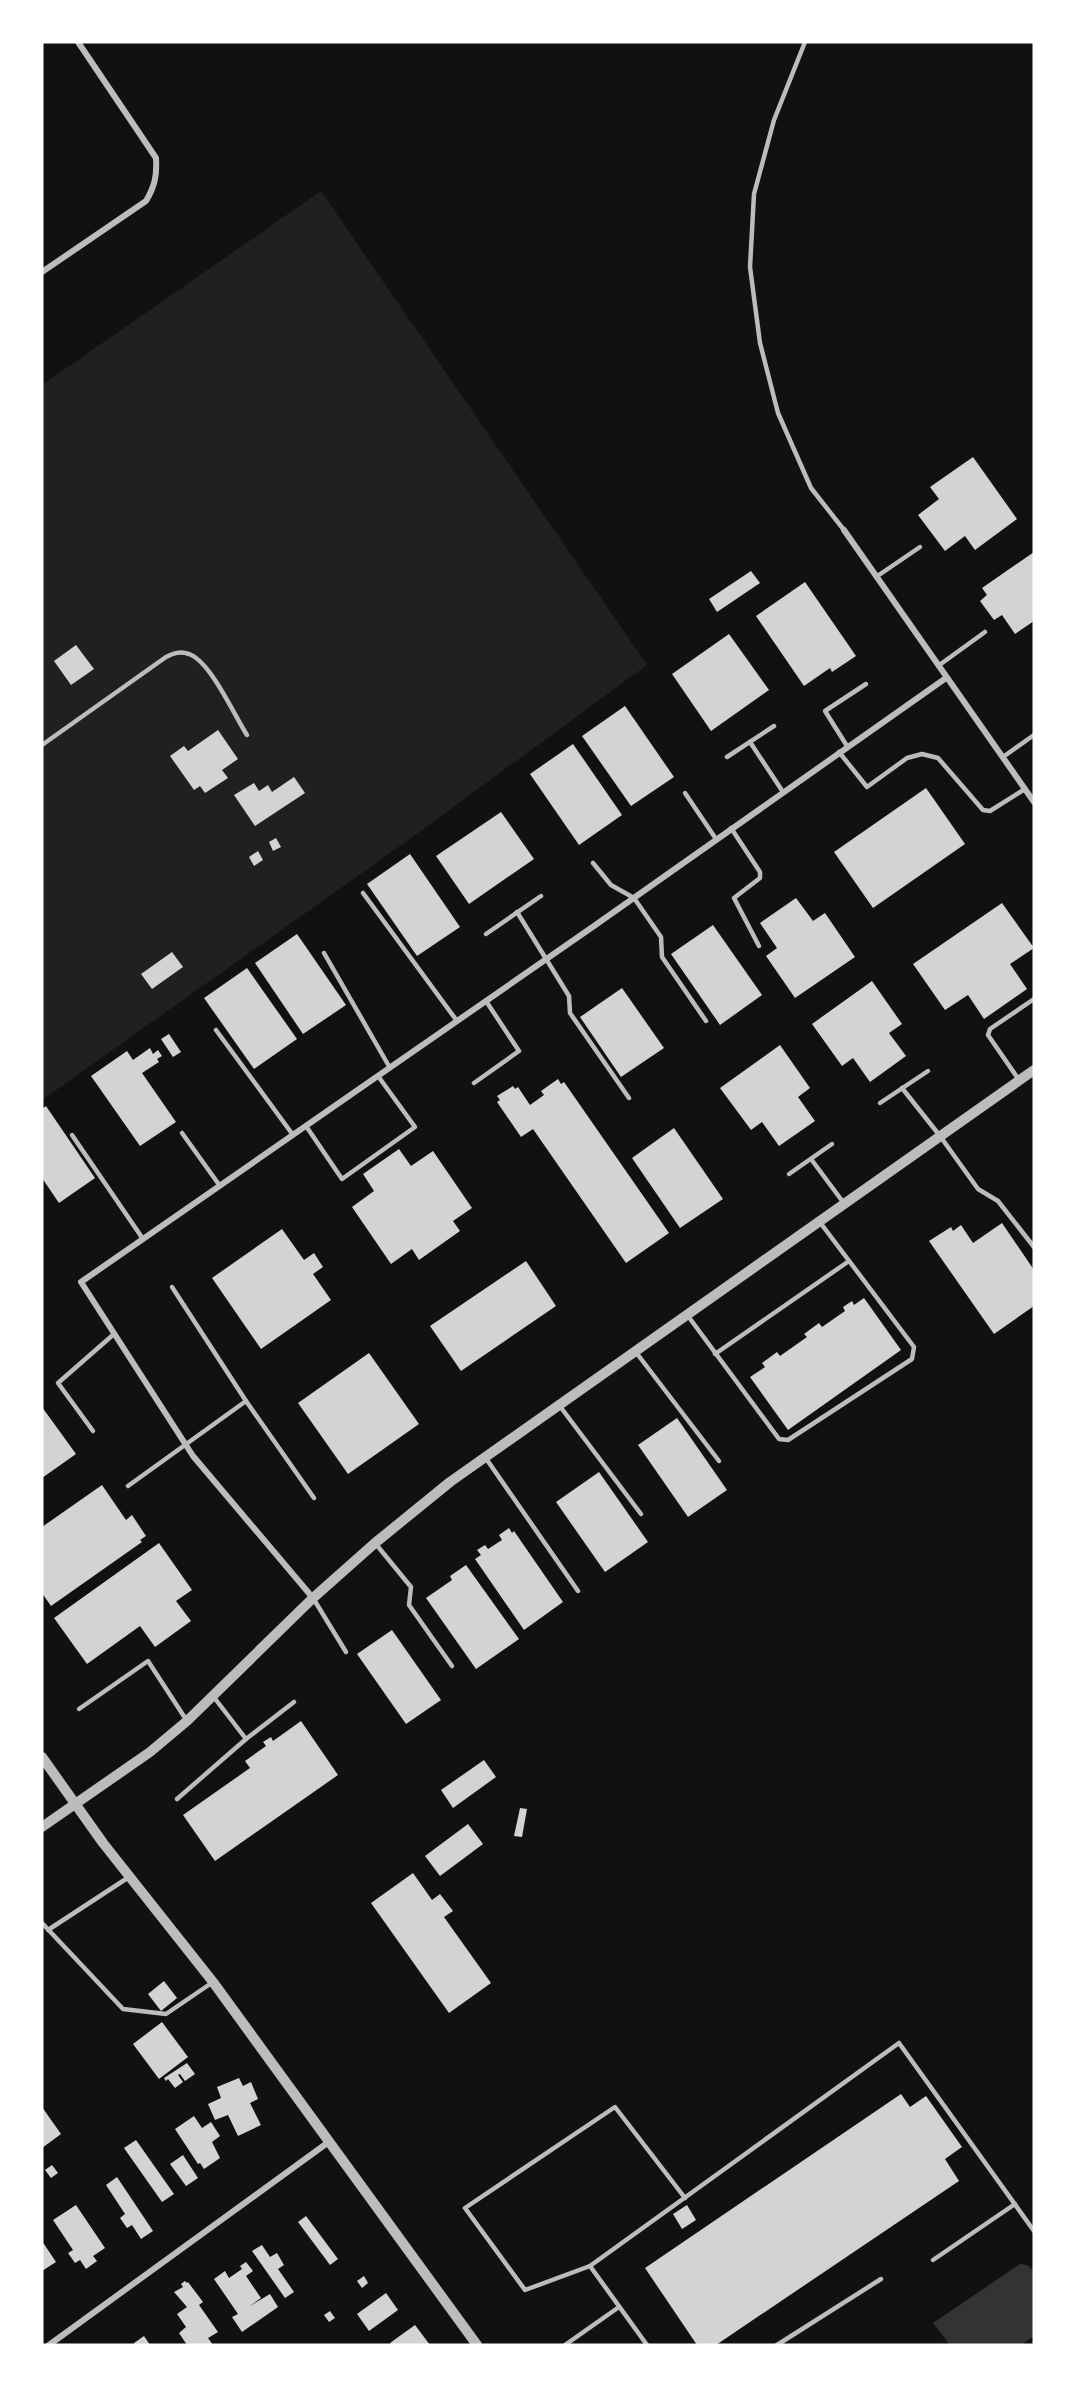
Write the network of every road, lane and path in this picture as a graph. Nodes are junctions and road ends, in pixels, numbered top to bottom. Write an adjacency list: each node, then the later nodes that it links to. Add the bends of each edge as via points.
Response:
1 (78, 42): 3 (street, via 156,158 156,175 146,201)
2 (805, 42): 4 (lane, via 774,120 754,195 750,267 760,343 778,413 811,488)
3 (42, 272)
4 (844, 530): 6 (street)
5 (920, 547): 6 (lane)
6 (876, 577): 8 (street)
7 (985, 632): 8 (lane)
8 (938, 666): 9 (street)
9 (946, 678): 16 (street); 19 (street)
10 (866, 684): 16 (lane, via 825,711)
11 (774, 726): 14 (lane)
12 (247, 735): 15 (lane, via 204,664 177,652)
13 (1034, 735): 19 (lane)
14 (750, 742): 18 (lane); 21 (lane)
15 (42, 745)
16 (848, 746): 17 (street)
17 (839, 752): 20 (lane, via 867,787 907,758 922,754 938,758 983,810 990,811); 21 (street)
18 (727, 757)
19 (1003, 757): 20 (street)
20 (1025, 789): 23 (street)
21 (783, 792): 24 (street)
22 (685, 793): 25 (lane)
23 (1034, 802)
24 (731, 828): 25 (street); 32 (lane, via 760,872 760,878 734,898)
25 (716, 839): 29 (street)
26 (592, 863): 29 (lane, via 611,885)
27 (363, 893): 37 (lane)
28 (542, 896): 30 (lane)
29 (633, 898): 34 (street); 38 (lane, via 661,937 662,957)
30 (517, 912): 31 (lane); 34 (lane)
31 (486, 934)
32 (759, 946)
33 (324, 953): 40 (lane)
34 (547, 958): 36 (street); 47 (lane, via 568,996 570,1013)
35 (1034, 999): 44 (lane, via 990,1029 988,1035)
36 (486, 1001): 37 (street); 45 (lane, via 519,1051)
37 (457, 1021): 40 (street)
38 (706, 1021)
39 (216, 1030): 52 (lane)
40 (390, 1068): 43 (street)
41 (1034, 1070): 44 (street)
42 (928, 1071): 46 (lane)
43 (378, 1076): 49 (street); 49 (lane, via 416,1127 342,1179)
44 (1019, 1080): 53 (street)
45 (474, 1083)
46 (902, 1088): 48 (lane); 53 (lane)
47 (630, 1098)
48 (880, 1103)
49 (306, 1126): 52 (street)
50 (182, 1133): 57 (lane)
51 (72, 1135): 60 (lane)
52 (293, 1135): 57 (street)
53 (940, 1136): 58 (street); 61 (lane, via 978,1189 998,1201)
54 (832, 1144): 55 (lane)
55 (811, 1159): 56 (lane); 58 (lane)
56 (789, 1174)
57 (220, 1185): 60 (street)
58 (844, 1203): 59 (street)
59 (819, 1221): 62 (lane); 64 (street)
60 (143, 1239): 65 (street, via 81,1282)
61 (1034, 1247)
62 (849, 1261): 67 (lane); 67 (lane, via 914,1347 912,1359 788,1440 778,1439)
63 (172, 1287): 68 (lane)
64 (687, 1315): 66 (street); 67 (lane)
65 (114, 1334): 70 (lane, via 58,1383); 71 (street)
66 (634, 1352): 69 (street); 73 (lane)
67 (716, 1354)
68 (246, 1401): 71 (lane); 75 (lane)
69 (559, 1405): 72 (street); 76 (lane)
70 (93, 1431)
71 (186, 1446): 74 (lane); 79 (street)
72 (485, 1457): 77 (street); 78 (lane)
73 (719, 1461)
74 (128, 1486)
75 (314, 1498)
76 (641, 1514)
77 (375, 1543): 79 (street); 81 (lane, via 411,1587 409,1605)
78 (578, 1591)
79 (313, 1598): 80 (lane); 82 (street)
80 (346, 1653)
81 (452, 1666)
82 (213, 1696): 85 (street); 86 (lane)
83 (294, 1702): 86 (lane)
84 (79, 1709): 85 (lane, via 148,1661)
85 (187, 1721): 89 (street)
86 (246, 1738): 88 (lane)
87 (42, 1757): 89 (street)
88 (177, 1799)
89 (76, 1804): 90 (street); 91 (street)
90 (42, 1827)
91 (130, 1876): 93 (lane); 94 (street)
92 (42, 1923): 93 (lane)
93 (48, 1930): 94 (lane, via 123,2009 166,2014)
94 (213, 1982): 95 (street)
95 (331, 2141): 103 (street); 104 (street)
96 (685, 2198): 97 (lane, via 899,2043); 100 (lane); 100 (lane, via 615,2107 465,2208 525,2290)
97 (1015, 2204): 98 (lane); 99 (lane)
98 (1034, 2231)
99 (933, 2260)
100 (590, 2266): 102 (lane)
101 (881, 2279): 107 (lane)
102 (619, 2307): 105 (lane); 106 (lane)
103 (49, 2345)
104 (477, 2345)
105 (565, 2345)
106 (647, 2345)
107 (777, 2345)

